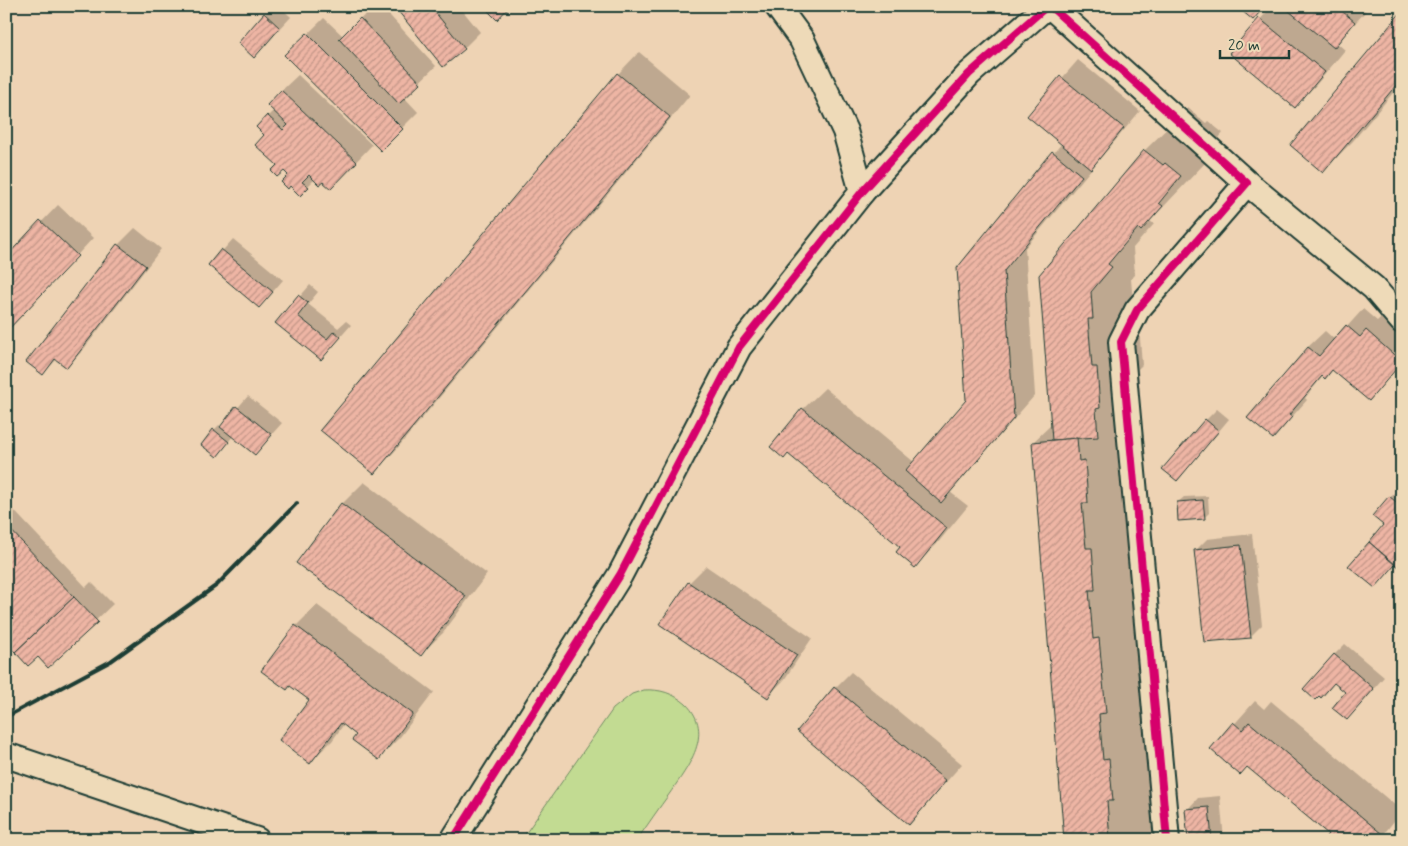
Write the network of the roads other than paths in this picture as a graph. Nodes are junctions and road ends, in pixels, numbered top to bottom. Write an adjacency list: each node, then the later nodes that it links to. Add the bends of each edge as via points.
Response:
1 (777, 6): 4 (street, via 802,40 845,131)
2 (1049, 6): 3 (street); 4 (street, via 969,74)
3 (1246, 183): 5 (street, via 1374,288); 11 (street, via 1137,310 1121,342)
4 (862, 192): 10 (street, via 739,347 620,575)
5 (1402, 321)
6 (6, 755): 7 (street)
7 (31, 762): 8 (street); 9 (street)
8 (6, 771)
9 (257, 840)
10 (452, 840)
11 (1167, 840)

